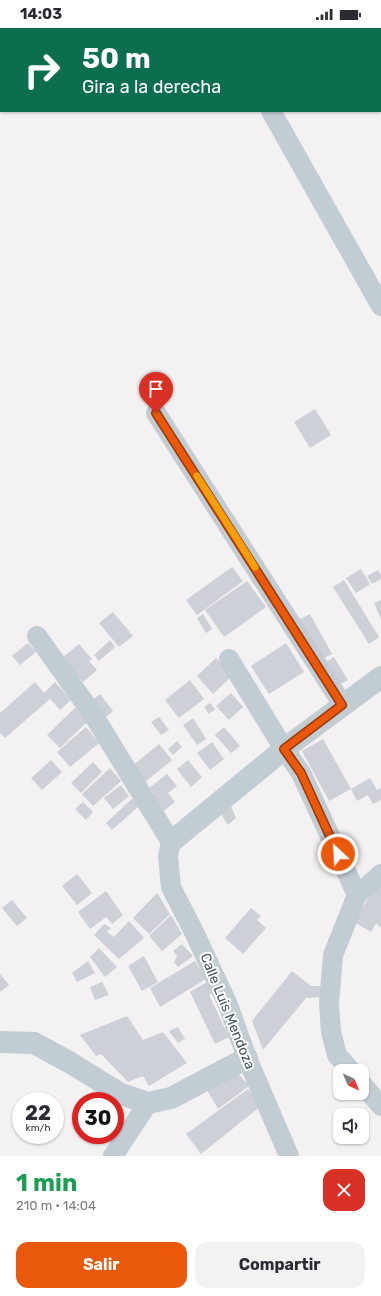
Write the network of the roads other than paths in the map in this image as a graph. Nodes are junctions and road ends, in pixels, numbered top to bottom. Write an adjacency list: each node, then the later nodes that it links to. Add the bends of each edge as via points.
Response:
1 (272, 112): 2 (street)
2 (381, 306)
3 (156, 413): 7 (street)
4 (37, 636): 9 (street, via 92,713)
5 (229, 659): 8 (street)
6 (381, 677): 7 (street)
7 (342, 705): 8 (street)
8 (284, 749): 9 (street); 11 (street, via 301,773)
9 (171, 842): 13 (street, Calle Luis Mendoza, via 168,856 171,887 228,1005)
10 (381, 874): 11 (street)
11 (357, 894): 14 (street, via 333,955 328,1004 337,1055)
12 (0, 1042): 16 (street, via 34,1043 121,1094)
13 (247, 1058): 16 (street, via 171,1098); 19 (street, Calle Luis Mendoza)
14 (345, 1064)
15 (369, 1092): 17 (street)
16 (148, 1103): 18 (street)
17 (381, 1106)
18 (113, 1156)
19 (289, 1156)

